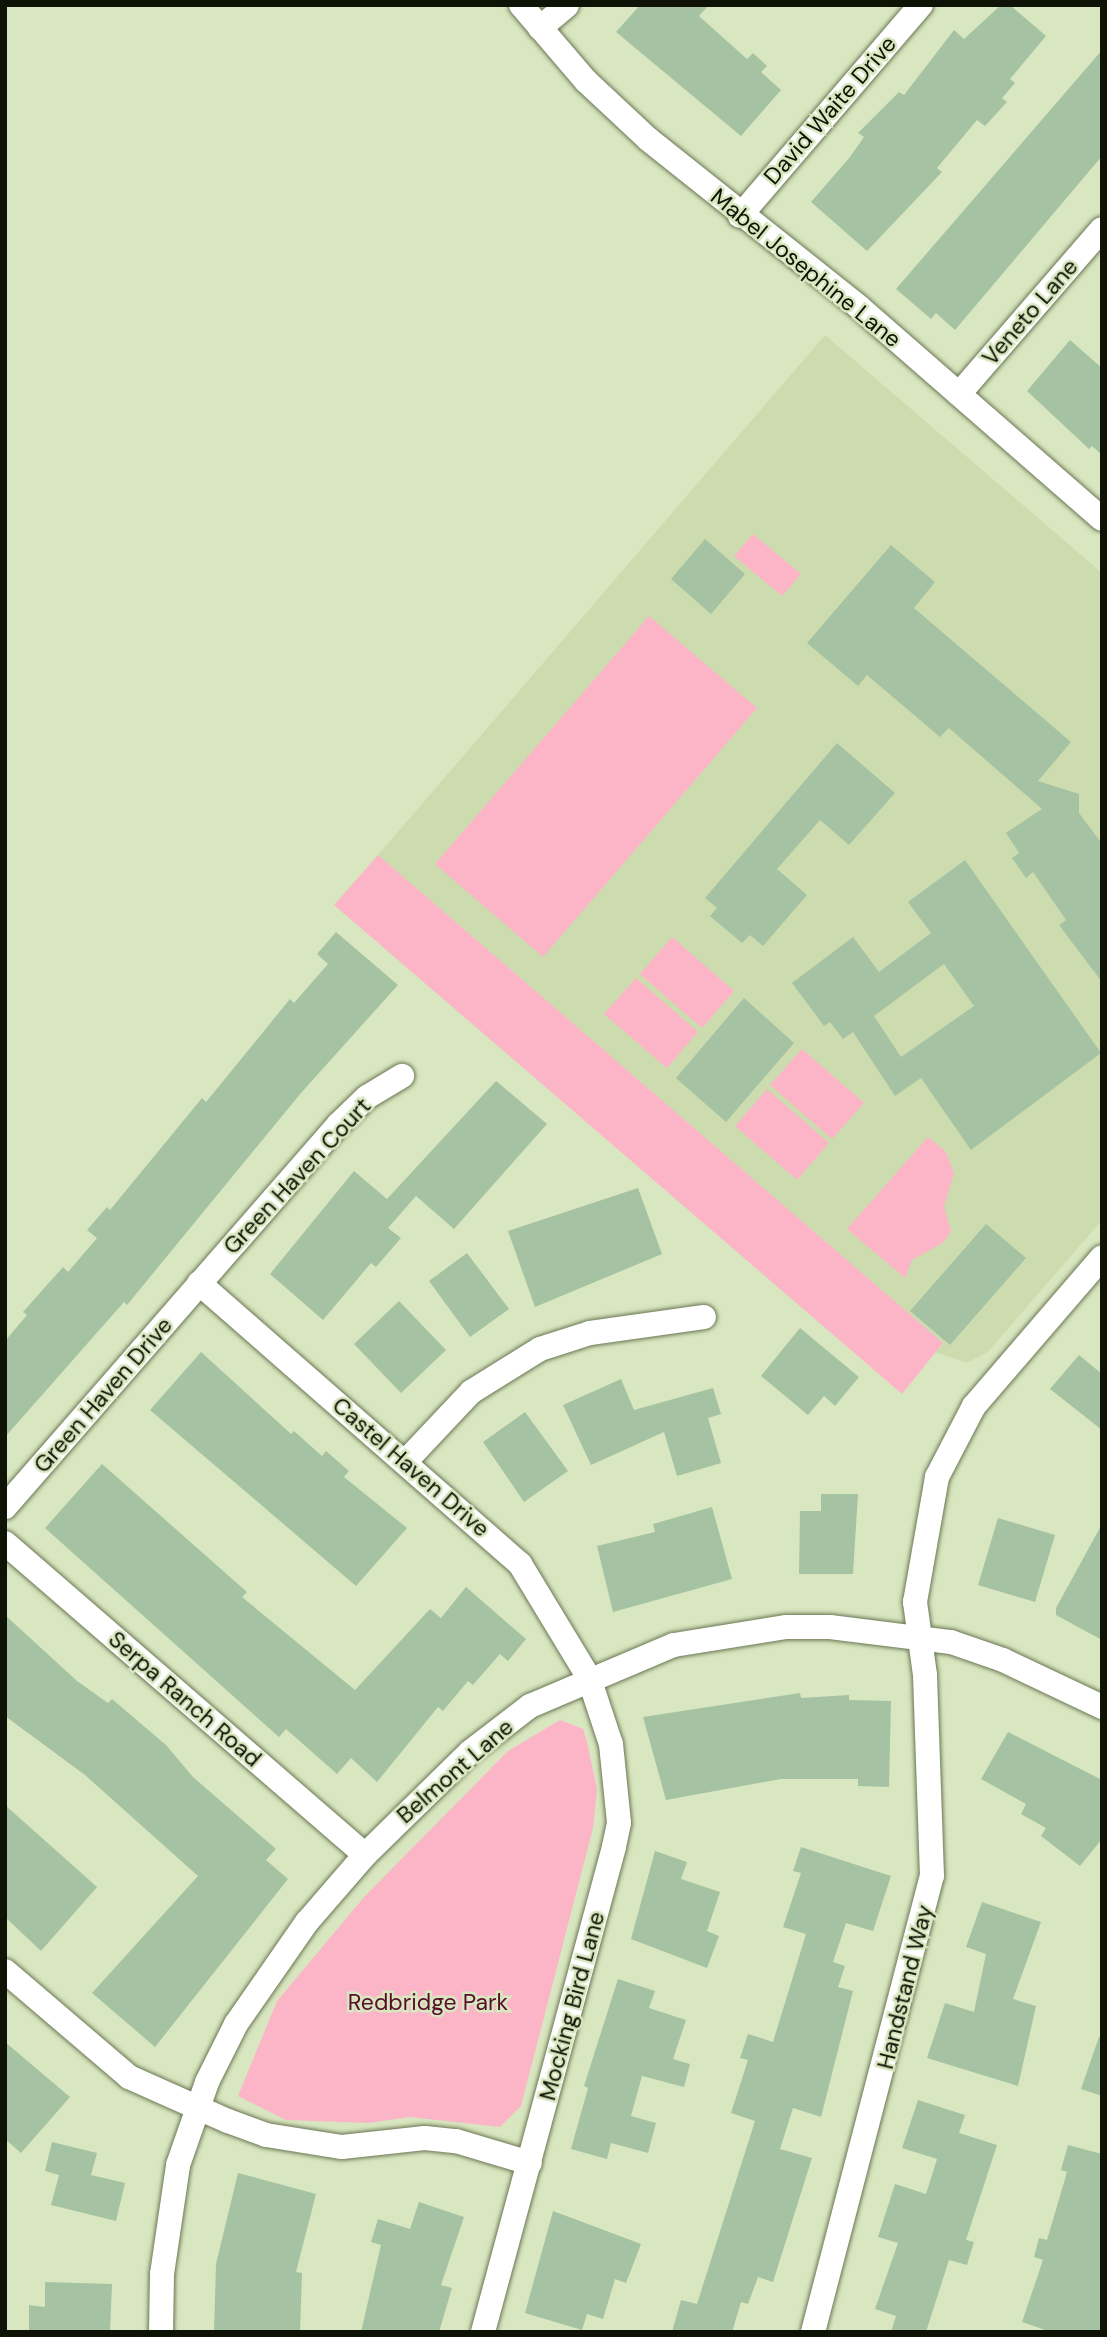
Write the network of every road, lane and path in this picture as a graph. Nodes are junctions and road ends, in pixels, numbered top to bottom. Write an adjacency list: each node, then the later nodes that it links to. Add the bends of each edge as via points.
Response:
1 (521, 5): 4 (street, Mabel Josephine Lane)
2 (567, 5): 4 (street)
3 (921, 5): 5 (street, David Waite Drive)
4 (540, 28): 5 (street, Mabel Josephine Lane, via 610,104)
5 (740, 216): 7 (street, Mabel Josephine Lane, via 859,307)
6 (1102, 229): 7 (street, Veneto Lane)
7 (959, 394): 8 (street, Mabel Josephine Lane)
8 (1102, 519)
9 (402, 1076): 11 (street, Green Haven Court, via 367,1097 338,1125)
10 (1097, 1271): 16 (street, Handstand Way, via 974,1406 951,1442 937,1477 922,1550 915,1602)
11 (200, 1283): 13 (street, Castel Haven Drive); 14 (street, Green Haven Drive)
12 (704, 1317): 13 (street, via 590,1333 540,1349 471,1392)
13 (406, 1461): 17 (street, Castel Haven Drive, via 520,1564)
14 (5, 1507)
15 (5, 1543): 19 (street, Serpa Ranch Road)
16 (918, 1635): 17 (street, Belmont Lane, via 830,1627 731,1634 674,1645); 18 (street, Belmont Lane, via 1003,1660); 25 (street, Handstand Way, via 925,1689 932,1876)
17 (589, 1678): 19 (street, Belmont Lane, via 530,1706 470,1752); 22 (street, Mocking Bird Lane, via 611,1744 619,1823)
18 (1102, 1707)
19 (365, 1855): 21 (street, Belmont Lane, via 268,1975 219,2055)
20 (5, 1971): 21 (street, via 129,2077)
21 (196, 2109): 22 (street, via 306,2143 456,2141); 23 (street, Belmont Lane, via 173,2189)
22 (530, 2163): 24 (street, Mocking Bird Lane)
23 (161, 2332)
24 (483, 2332)
25 (813, 2332)

